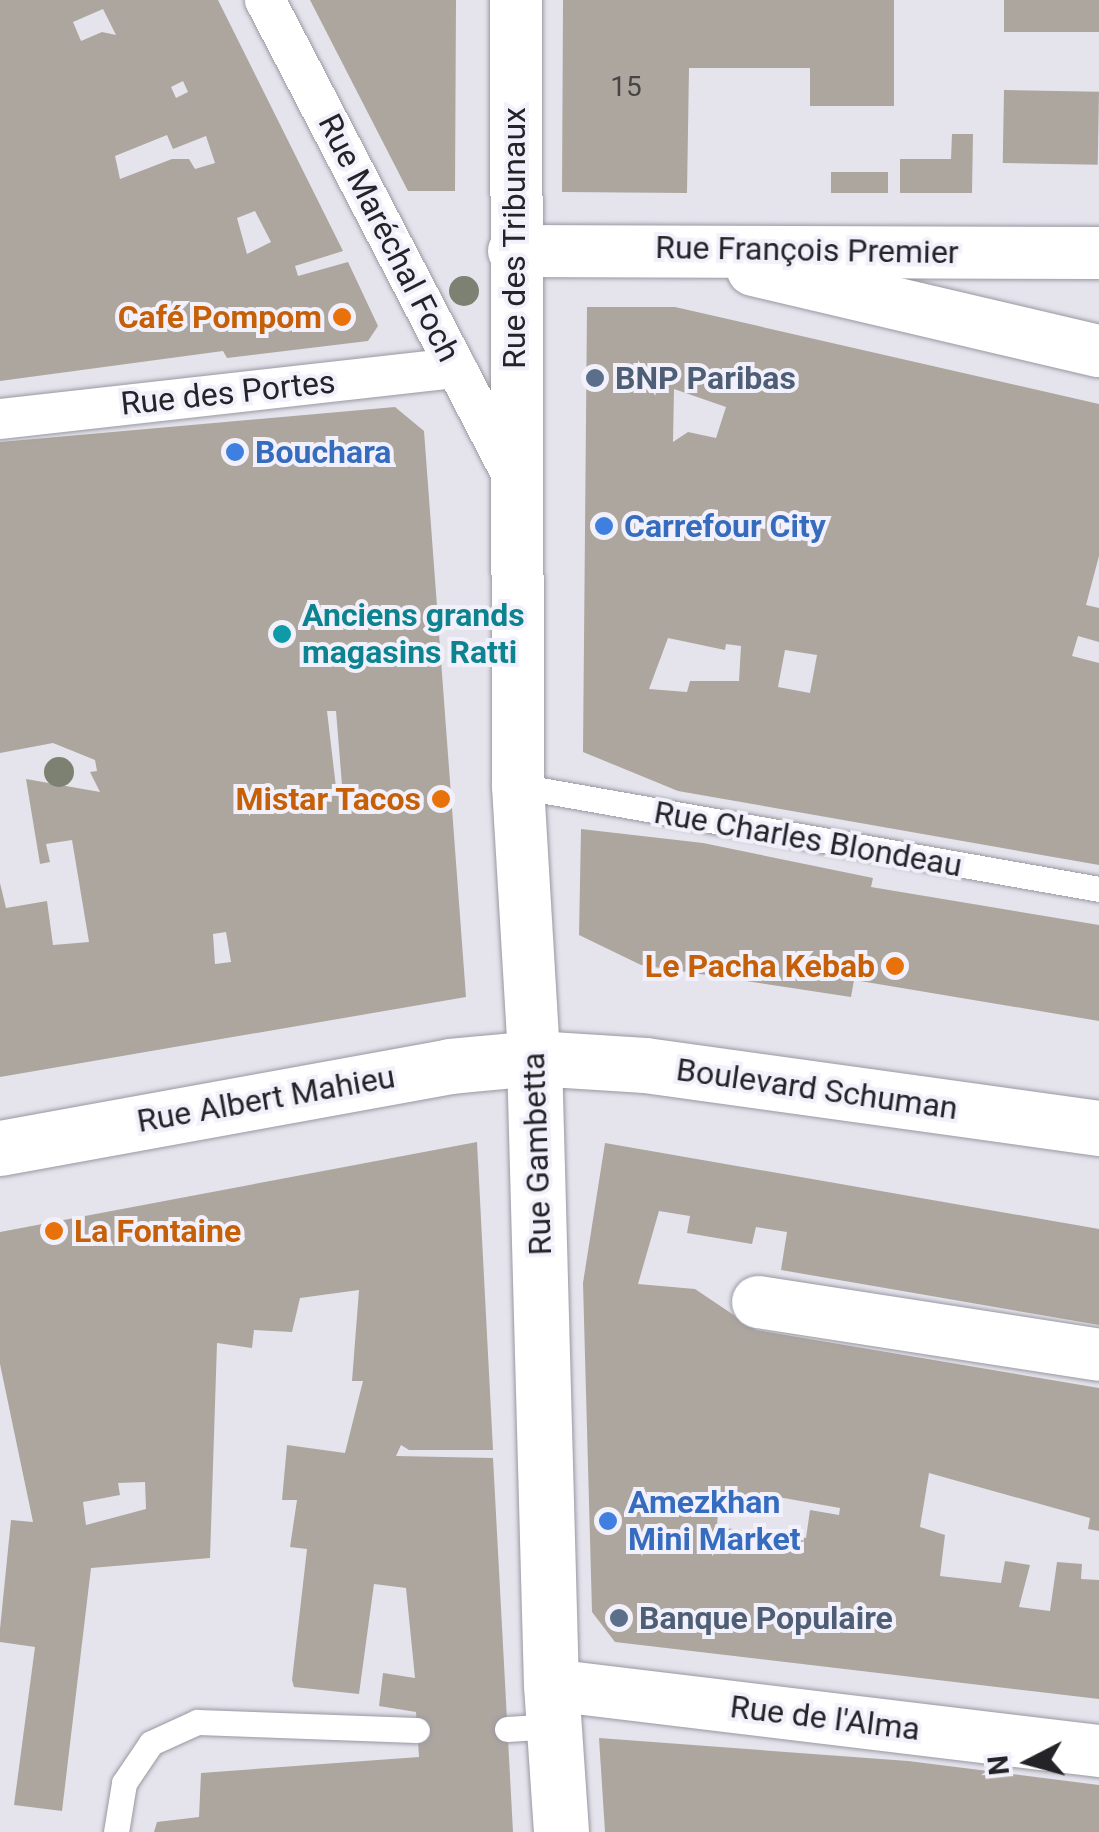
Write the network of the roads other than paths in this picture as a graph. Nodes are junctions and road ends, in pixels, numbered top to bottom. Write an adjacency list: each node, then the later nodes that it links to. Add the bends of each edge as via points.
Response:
1 (265, 0): 7 (street, Rue Maréchal Foch)
2 (516, 0): 4 (street, Rue des Tribunaux)
3 (659, 248): 4 (street, Rue François Premier); 5 (street, Rue François Premier); 6 (street)
4 (514, 251): 9 (street, Rue des Tribunaux)
5 (1099, 254)
6 (1099, 352)
7 (456, 368): 8 (street, Rue des Portes); 9 (street, Rue Maréchal Foch)
8 (0, 419)
9 (513, 477): 10 (street, Rue Gambetta)
10 (518, 786): 11 (lane, Rue Charles Blondeau); 12 (street, Rue Gambetta)
11 (1099, 889)
12 (534, 1058): 13 (street, Boulevard Schuman, via 645,1065); 14 (street, Rue Albert Mahieu, via 450,1066); 17 (street, Rue Gambetta)
13 (1099, 1128)
14 (0, 1148)
15 (758, 1302): 16 (street)
16 (1099, 1355)
17 (537, 1713): 19 (street, Rue de l'Alma); 21 (street, Rue Gambetta)
18 (417, 1730): 20 (lane, via 197,1722 152,1743 124,1783)
19 (1099, 1751)
20 (116, 1832)
21 (562, 1832)

